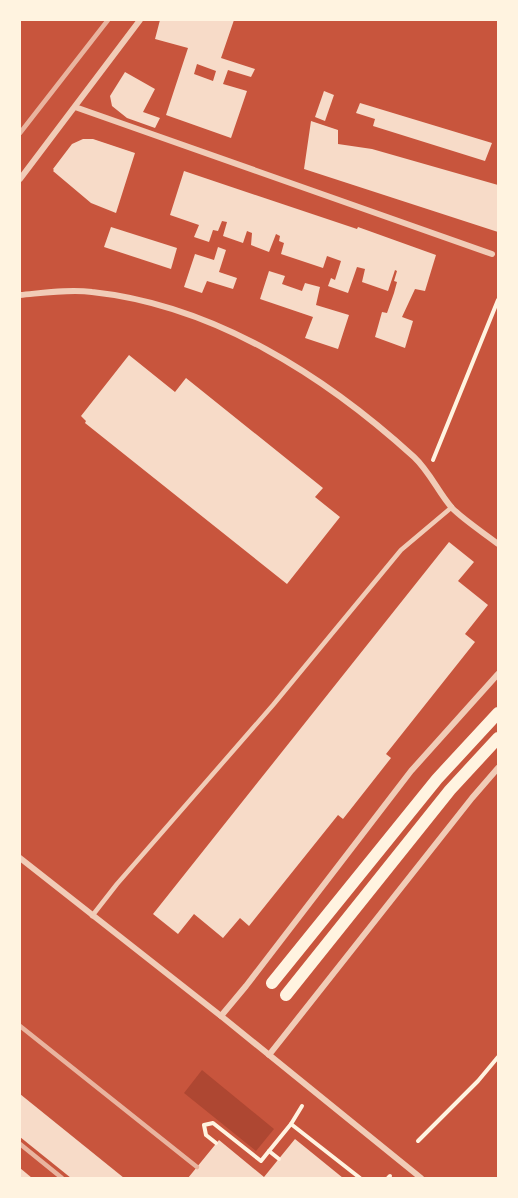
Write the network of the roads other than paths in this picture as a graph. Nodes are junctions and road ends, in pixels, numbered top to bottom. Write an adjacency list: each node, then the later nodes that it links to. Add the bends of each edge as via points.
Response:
1 (140, 20): 2 (street)
2 (75, 107): 3 (street); 4 (street)
3 (20, 179)
4 (492, 254)
5 (20, 295): 6 (street, via 89,291 143,299 201,318 266,348 353,406 415,458)
6 (452, 507): 7 (street); 13 (lane, via 401,550)
7 (498, 544)
8 (498, 674): 16 (street, via 411,771)
9 (498, 713): 14 (main road, via 437,779)
10 (498, 738): 15 (main road, via 450,790)
11 (498, 768): 17 (street)
12 (20, 858): 13 (street)
13 (92, 916): 16 (street)
14 (272, 983)
15 (286, 995)
16 (220, 1016): 17 (street)
17 (269, 1055): 18 (street)
18 (421, 1179)

